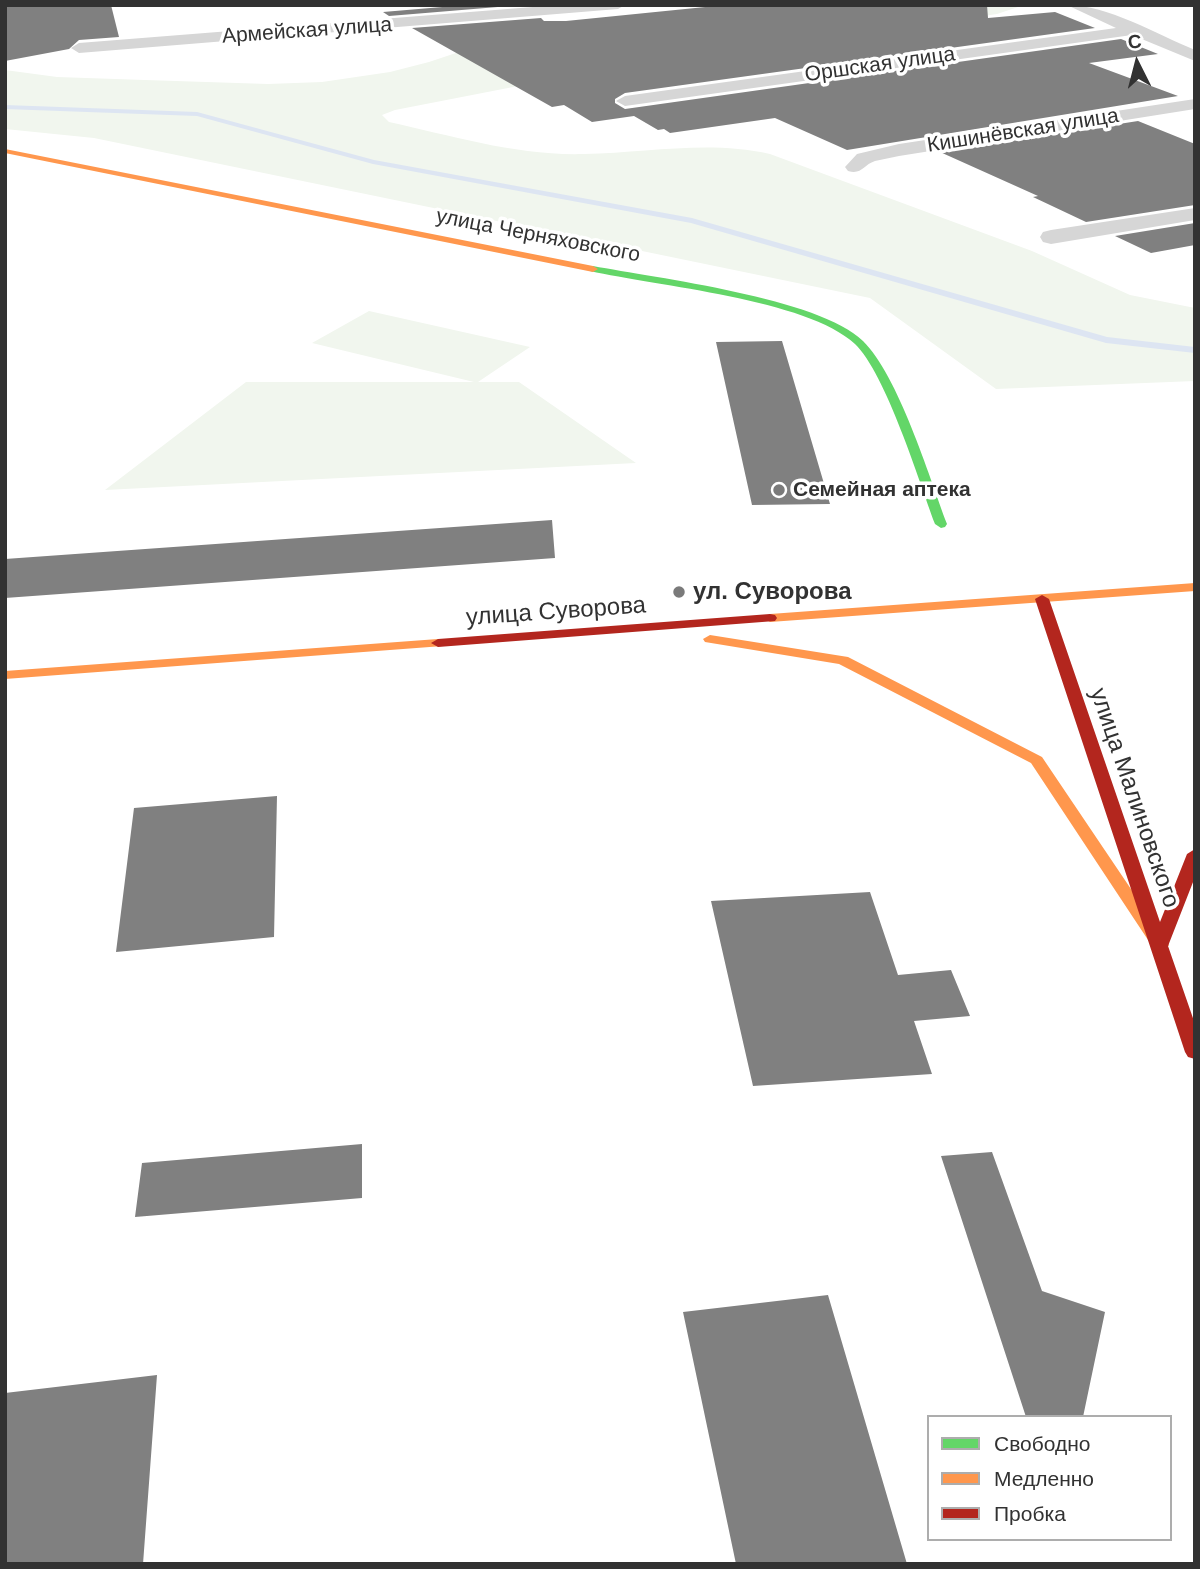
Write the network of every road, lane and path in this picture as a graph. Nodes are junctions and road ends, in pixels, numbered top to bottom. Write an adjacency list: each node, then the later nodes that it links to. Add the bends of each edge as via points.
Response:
1 (618, 5): 4 (street, Армейская улица)
2 (1074, 5): 5 (street)
3 (369, 12): 4 (street)
4 (382, 26): 6 (street, Армейская улица)
5 (1136, 30): 7 (street); 8 (street, Оршская улица)
6 (79, 48)
7 (1195, 56)
8 (625, 101)
9 (1195, 104): 11 (street, Кишинёвская улица, via 899,150 864,158)
10 (5, 152): 14 (street, улица Черняховского, via 733,297 831,325 859,341 877,366)
11 (855, 167)
12 (1195, 214): 13 (street)
13 (1051, 237)
14 (941, 524)
15 (1195, 587): 16 (street, улица Суворова)
16 (1042, 599): 17 (street, улица Суворова); 20 (street, улица Малиновского)
17 (645, 629): 18 (street, улица Суворова); 20 (street, via 843,660 1037,760)
18 (5, 676)
19 (1195, 854): 20 (street)
20 (1160, 945): 21 (street, улица Малиновского)
21 (1195, 1052)

